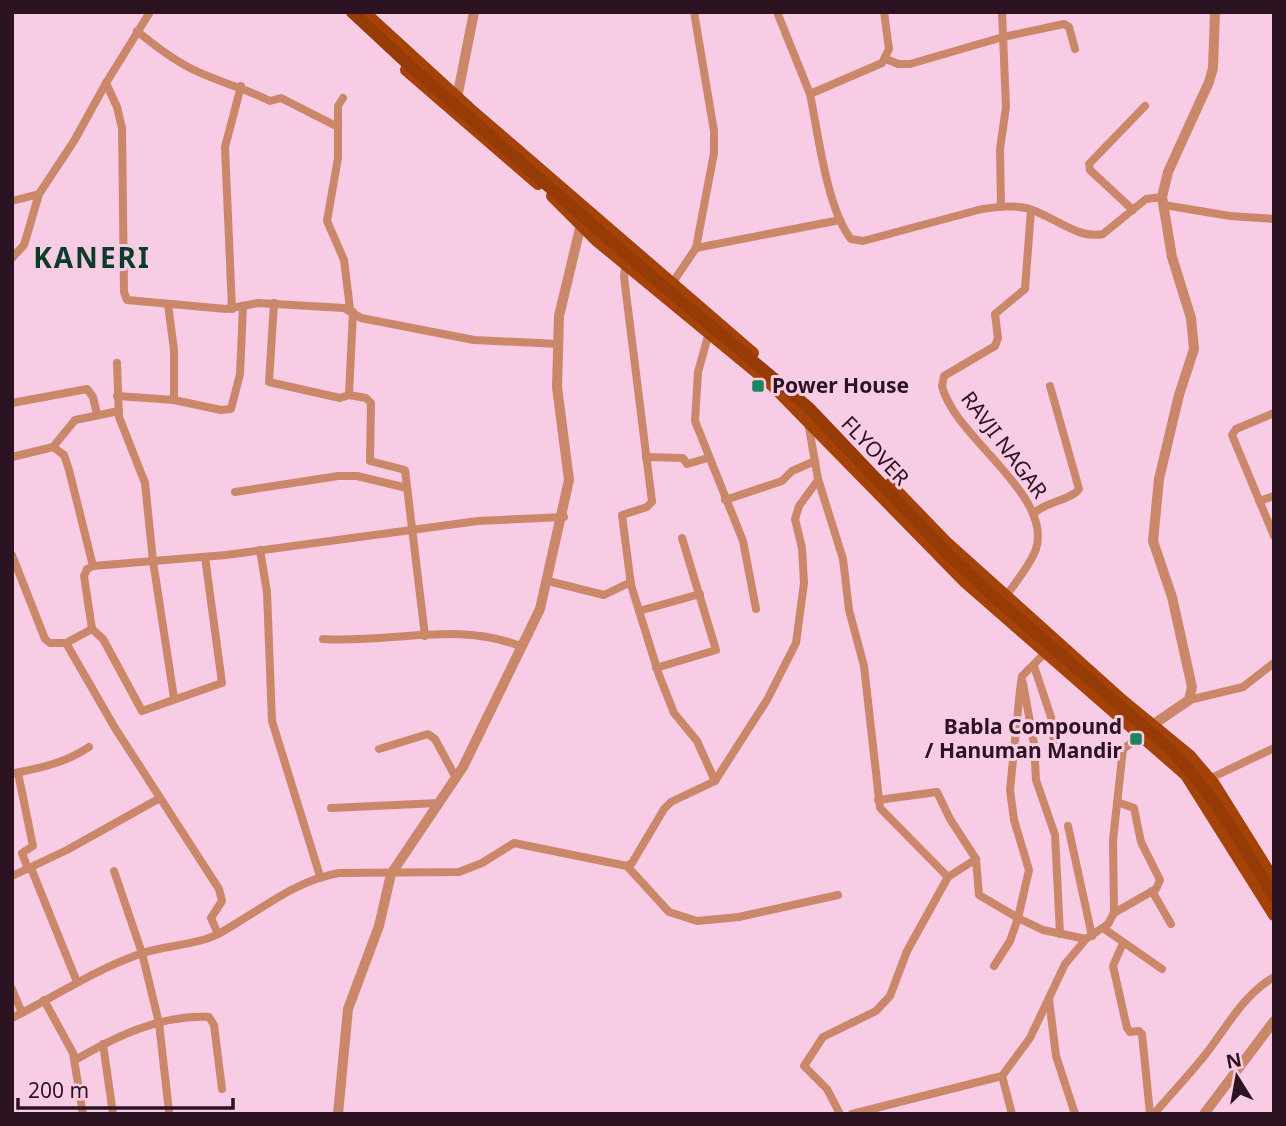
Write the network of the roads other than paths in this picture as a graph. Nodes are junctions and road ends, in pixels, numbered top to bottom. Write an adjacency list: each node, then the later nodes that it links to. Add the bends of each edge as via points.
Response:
1 (150, 12): 11 (street)
2 (344, 12): 22 (main road)
3 (352, 12): 15 (highway, FLYOVER)
4 (361, 12): 15 (highway, FLYOVER); 20 (main road)
5 (474, 12): 20 (street)
6 (694, 12): 34 (street, via 714,131)
7 (777, 12): 18 (street)
8 (884, 12): 14 (street)
9 (1002, 12): 12 (street)
10 (1215, 12): 26 (street, via 1213,68 1168,172)
11 (137, 31): 16 (street); 17 (street, via 178,62)
12 (1003, 37): 13 (street, via 1066,24); 14 (street, via 910,64); 27 (street, via 1006,107 1000,149)
13 (1075, 49)
14 (886, 59): 18 (street)
15 (410, 66): 127 (highway, FLYOVER, bridge, via 808,407 965,571 1170,749 1195,775 1233,829)
16 (106, 83): 24 (street); 41 (street, via 122,128 125,297 138,303)
17 (241, 86): 23 (street, via 270,101 281,98); 43 (street, via 225,147)
18 (810, 94): 32 (street)
19 (343, 98): 23 (street, via 338,106)
20 (458, 98): 22 (street); 28 (main road)
21 (1145, 106): 30 (street, via 1089,164 1101,182)
22 (453, 113): 33 (main road)
23 (338, 127): 44 (street, via 337,168 327,221 344,260)
24 (39, 194): 25 (street); 36 (street, via 22,251)
25 (12, 201)
26 (1163, 201): 30 (street, via 1146,199); 31 (street, via 1230,216); 99 (street, via 1194,349 1159,479 1153,541 1172,597 1190,678)
27 (1001, 207): 29 (street); 32 (street, via 858,242 851,239)
28 (586, 209): 33 (street); 35 (main road)
29 (1031, 210): 30 (street, via 1097,236); 70 (street, RAVJI NAGAR, via 1025,289 995,314 995,346 944,376 942,386 960,417)
30 (1133, 210)
31 (1274, 219)
32 (840, 220): 34 (street)
33 (581, 225): 37 (main road); 47 (street, via 559,316)
34 (696, 248): 38 (street)
35 (632, 249): 37 (street); 38 (main road)
36 (12, 258)
37 (625, 264): 39 (main road); 61 (street)
38 (672, 284): 39 (street); 45 (main road)
39 (663, 296): 46 (main road)
40 (274, 303): 42 (street); 44 (street); 50 (street, via 271,385 340,398)
41 (168, 304): 43 (street); 52 (street)
42 (243, 306): 43 (street); 52 (street, via 243,349 234,405 221,410)
43 (232, 309)
44 (351, 311): 47 (street, via 361,318 474,340); 50 (street)
45 (714, 320): 46 (street); 54 (main road)
46 (708, 333): 58 (main road, via 773,386); 62 (street, via 698,372 695,421)
47 (558, 344): 71 (street, via 557,387 569,480)
48 (117, 363): 51 (street)
49 (1050, 386): 70 (street, via 1079,489)
50 (349, 395): 65 (street, via 371,403 370,461 403,468)
51 (117, 396): 52 (street); 55 (street)
52 (174, 400)
53 (12, 403): 57 (street, via 87,389)
54 (817, 410): 58 (street); 83 (main road, via 946,542)
55 (119, 411): 57 (street); 78 (street, via 145,483)
56 (1274, 413): 69 (street, via 1232,435)
57 (97, 414): 59 (street, via 75,420)
58 (808, 422): 63 (street); 85 (main road, via 915,534)
59 (53, 447): 60 (street); 79 (street, via 64,455)
60 (12, 457)
61 (646, 457): 62 (street, via 683,458 688,464); 81 (street, via 650,506 624,512 621,518)
62 (708, 458): 68 (street)
63 (815, 461): 64 (street); 68 (street, via 782,481)
64 (818, 480): 109 (street, via 795,519 804,583 796,643 767,700); 111 (street, via 843,559 849,610 864,666)
65 (407, 488): 66 (street, via 338,476); 72 (street)
66 (235, 492)
67 (1274, 496): 69 (street)
68 (725, 500): 84 (street, via 743,541)
69 (1259, 502): 73 (street)
70 (1034, 513): 83 (street, RAVJI NAGAR, via 1036,550)
71 (564, 517): 72 (street); 80 (street)
72 (411, 530): 75 (street); 88 (street)
73 (1274, 536)
74 (682, 538): 82 (street)
75 (260, 550): 77 (street); 122 (street, via 267,592 272,721)
76 (12, 555): 91 (street, via 44,639)
77 (205, 557): 78 (street); 98 (street, via 222,683)
78 (153, 561): 79 (street); 98 (street)
79 (93, 566): 87 (street, via 84,572)
80 (548, 581): 81 (street, via 604,595); 92 (street)
81 (631, 582): 86 (street)
82 (700, 594): 86 (street); 96 (street, via 716,651)
83 (1006, 596): 85 (street, RAVJI NAGAR); 90 (main road)
84 (755, 610)
85 (997, 610): 93 (main road)
86 (639, 611): 96 (street)
87 (92, 629): 91 (street); 98 (street, via 103,639 140,709 146,711)
88 (425, 636): 89 (street, via 355,642); 92 (street, via 478,633)
89 (323, 639)
90 (1056, 641): 93 (street); 100 (main road)
91 (66, 643): 110 (street)
92 (522, 647): 107 (street)
93 (1045, 654): 95 (street); 101 (main road)
94 (1274, 663): 99 (street, via 1243,687)
95 (1034, 666): 97 (street); 105 (street, via 1051,717)
96 (656, 668): 109 (street, via 674,713 697,741)
97 (1022, 676): 130 (street, via 1010,790 1029,870); 134 (street, via 1036,780 1055,835)
98 (174, 698)
99 (1189, 700): 100 (street)
100 (1151, 724): 101 (street); 108 (main road, via 1190,756)
101 (1143, 735): 112 (street, via 1124,749); 129 (main road, via 1186,775)
102 (89, 747): 106 (street, via 50,765)
103 (1274, 748): 108 (street)
104 (379, 749): 107 (street, via 428,734)
105 (1055, 749)
106 (15, 773): 118 (street, via 33,846 22,853)
107 (456, 778): 113 (street)
108 (1209, 779): 124 (main road)
109 (715, 781): 117 (street, via 671,802)
110 (160, 799): 118 (street); 133 (street, via 222,895 212,914)
111 (878, 800): 116 (street, via 937,792); 123 (street, via 897,827)
112 (1117, 802): 125 (street, via 1132,805 1135,811 1141,842 1160,880); 128 (street)
113 (439, 803): 114 (street); 120 (street)
114 (331, 807)
115 (1068, 826): 135 (street)
116 (976, 859): 123 (street); 130 (street, via 979,895)
117 (627, 866): 120 (street, via 519,842 459,872); 126 (street, via 669,912 698,921 739,917)
118 (30, 869): 121 (street); 141 (street)
119 (114, 871): 137 (street)
120 (391, 874): 122 (street); 156 (street, via 379,926 348,1009)
121 (12, 876)
122 (320, 877): 133 (street, via 266,902)
123 (948, 877): 157 (street, via 907,951 890,996 876,1012 823,1037 804,1066 827,1089)
124 (1274, 880)
125 (1152, 891): 128 (street); 131 (street)
126 (838, 895)
127 (1274, 897)
128 (1114, 914): 132 (street)
129 (1274, 915)
130 (1018, 918): 134 (street); 138 (street)
131 (1171, 924)
132 (1103, 928): 135 (street); 136 (street)
133 (218, 934): 137 (street)
134 (1060, 934): 135 (street)
135 (1089, 937): 143 (street, via 1065,964)
136 (1123, 943): 139 (street); 161 (street, via 1113,965 1127,1028 1142,1034)
137 (142, 953): 141 (street); 148 (street)
138 (994, 966)
139 (1162, 969)
140 (1274, 976): 161 (street, via 1240,1006)
141 (76, 982): 144 (street)
142 (12, 989): 145 (street)
143 (1049, 996): 151 (street, via 1030,1038); 160 (street, via 1056,1056)
144 (44, 1000): 145 (street); 150 (street)
145 (22, 1013): 146 (street)
146 (12, 1018)
147 (1274, 1021): 162 (street)
148 (159, 1023): 149 (street); 152 (street, via 213,1020); 153 (street)
149 (103, 1044): 150 (street); 155 (street)
150 (75, 1060): 154 (street)
151 (1002, 1076): 158 (street); 159 (street)
152 (222, 1089)
153 (169, 1112)
154 (83, 1114)
155 (113, 1114)
156 (338, 1114)
157 (840, 1114)
158 (852, 1114)
159 (1012, 1114)
160 (1075, 1114)
161 (1152, 1114)
162 (1204, 1114)

